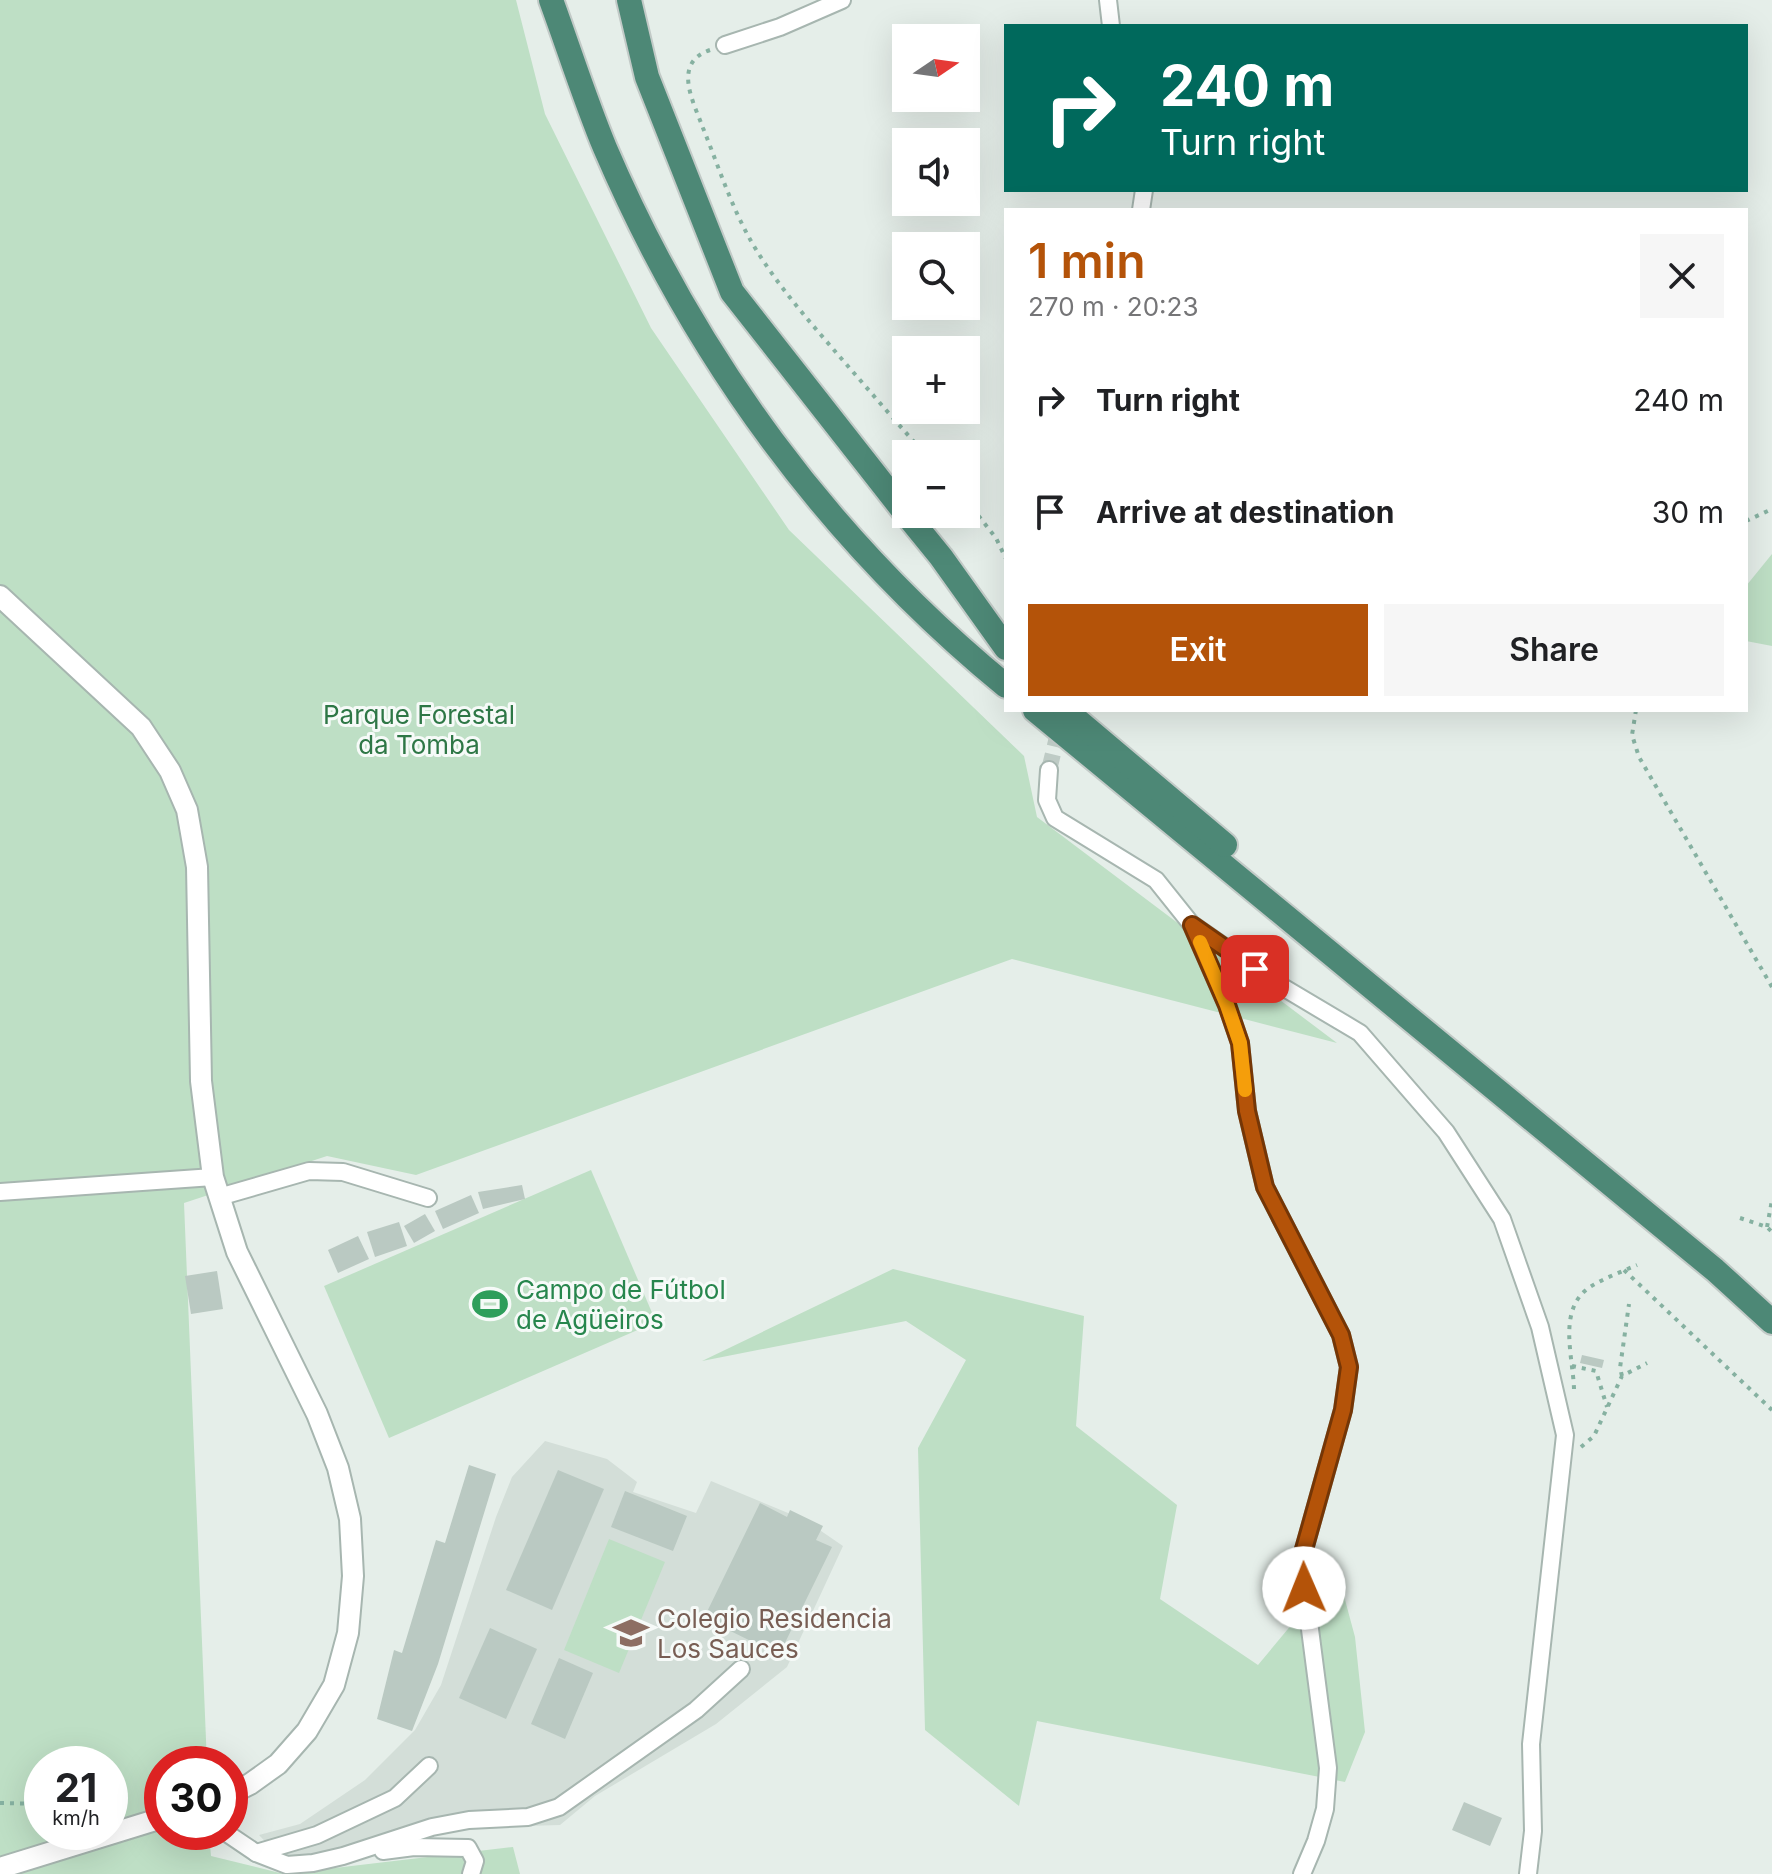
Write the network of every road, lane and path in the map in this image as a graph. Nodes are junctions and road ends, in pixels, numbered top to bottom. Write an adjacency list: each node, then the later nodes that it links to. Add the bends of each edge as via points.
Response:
1 (551, 0): 8 (highway)
2 (559, 0): 8 (highway)
3 (629, 0): 10 (highway, via 647,77 732,292)
4 (842, 0): 7 (street)
5 (1108, 0): 6 (street)
6 (1111, 24)
7 (725, 45): 9 (path, via 695,57 688,80 750,239 821,335)
8 (573, 62): 18 (highway, via 655,254 764,433 855,544 949,640)
9 (913, 440)
10 (892, 496)
11 (1772, 509): 13 (path)
12 (980, 518): 15 (path)
13 (1748, 520)
14 (917, 528): 17 (highway)
15 (1004, 555)
16 (0, 596): 26 (street, via 141,727 170,771 187,810 197,867 201,1081)
17 (1004, 645)
18 (1004, 684)
19 (1037, 712): 24 (highway)
20 (1067, 712): 24 (highway, via 1275,887)
21 (1636, 712): 25 (path, via 1632,735 1639,757)
22 (1049, 770): 23 (street, via 1047,800 1055,818 1156,880)
23 (1192, 925): 44 (street, via 1360,1033 1446,1132 1502,1219 1540,1327 1565,1435); 56 (street, via 1240,1043 1247,1111 1265,1187 1341,1335 1349,1367 1343,1410 1301,1560 1328,1768 1325,1809)
24 (1336, 957): 37 (highway)
25 (1772, 987)
26 (213, 1177): 27 (street); 28 (street)
27 (0, 1192)
28 (219, 1197): 29 (street, via 309,1171 343,1172); 47 (street, via 237,1252 338,1468 350,1519 353,1576 348,1633 334,1685 307,1731 278,1764)
29 (428, 1198)
30 (1772, 1200): 32 (path)
31 (1740, 1218): 32 (path)
32 (1767, 1227): 33 (path)
33 (1772, 1232)
34 (1637, 1265): 35 (path)
35 (1624, 1270): 39 (path, via 1588,1288 1572,1307); 43 (path)
36 (1629, 1304): 40 (path)
37 (1772, 1322)
38 (1647, 1363): 40 (path)
39 (1572, 1366): 41 (path); 42 (path, via 1596,1371)
40 (1622, 1376): 42 (path)
41 (1572, 1399)
42 (1607, 1408): 44 (path, via 1594,1436)
43 (1772, 1410)
44 (1561, 1464): 57 (street, via 1531,1744 1533,1831)
45 (741, 1669): 53 (street, via 696,1710 559,1807 528,1817 432,1827)
46 (429, 1766): 52 (street, via 395,1798 317,1835)
47 (248, 1785)
48 (0, 1803): 49 (path)
49 (24, 1804)
50 (144, 1824): 54 (street)
51 (248, 1848): 52 (street)
52 (256, 1853): 53 (street, via 287,1865)
53 (343, 1856): 55 (street, via 414,1847 468,1848 475,1861)
54 (0, 1868)
55 (471, 1874)
56 (1302, 1874)
57 (1528, 1874)

